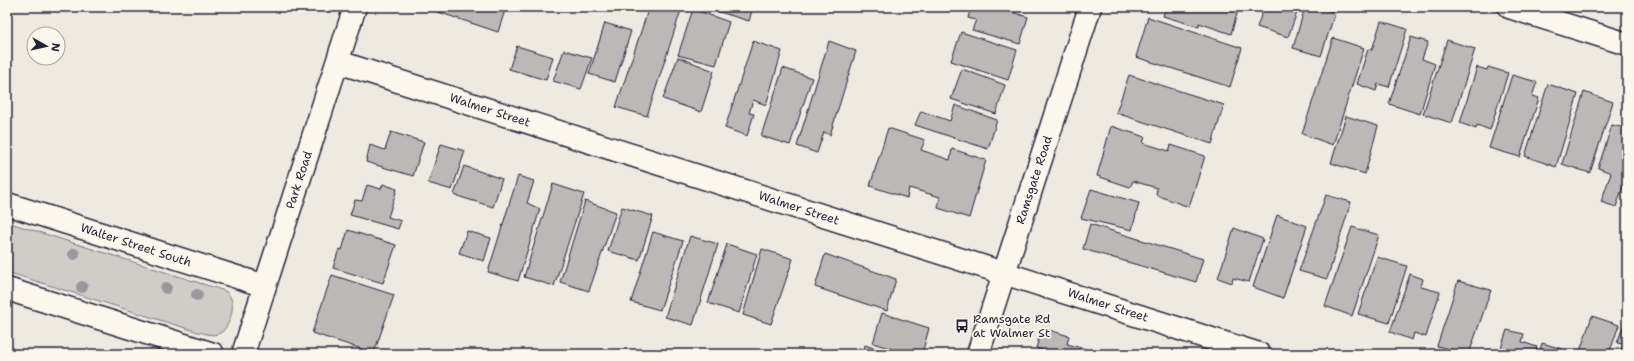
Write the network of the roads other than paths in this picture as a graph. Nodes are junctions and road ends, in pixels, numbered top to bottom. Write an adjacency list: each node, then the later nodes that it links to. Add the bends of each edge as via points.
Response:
1 (356, 7): 5 (street, Park Road)
2 (1090, 7): 7 (street, Ramsgate Road)
3 (1509, 7): 4 (street)
4 (1627, 44)
5 (338, 62): 7 (street, Walmer Street); 8 (street, Park Road)
6 (7, 204): 8 (street, Walter Street South)
7 (1004, 273): 12 (street, Ramsgate Road); 13 (street, Walmer Street)
8 (265, 286): 11 (street, Park Road)
9 (7, 289): 10 (street)
10 (213, 354)
11 (243, 354)
12 (978, 354)
13 (1259, 354)

